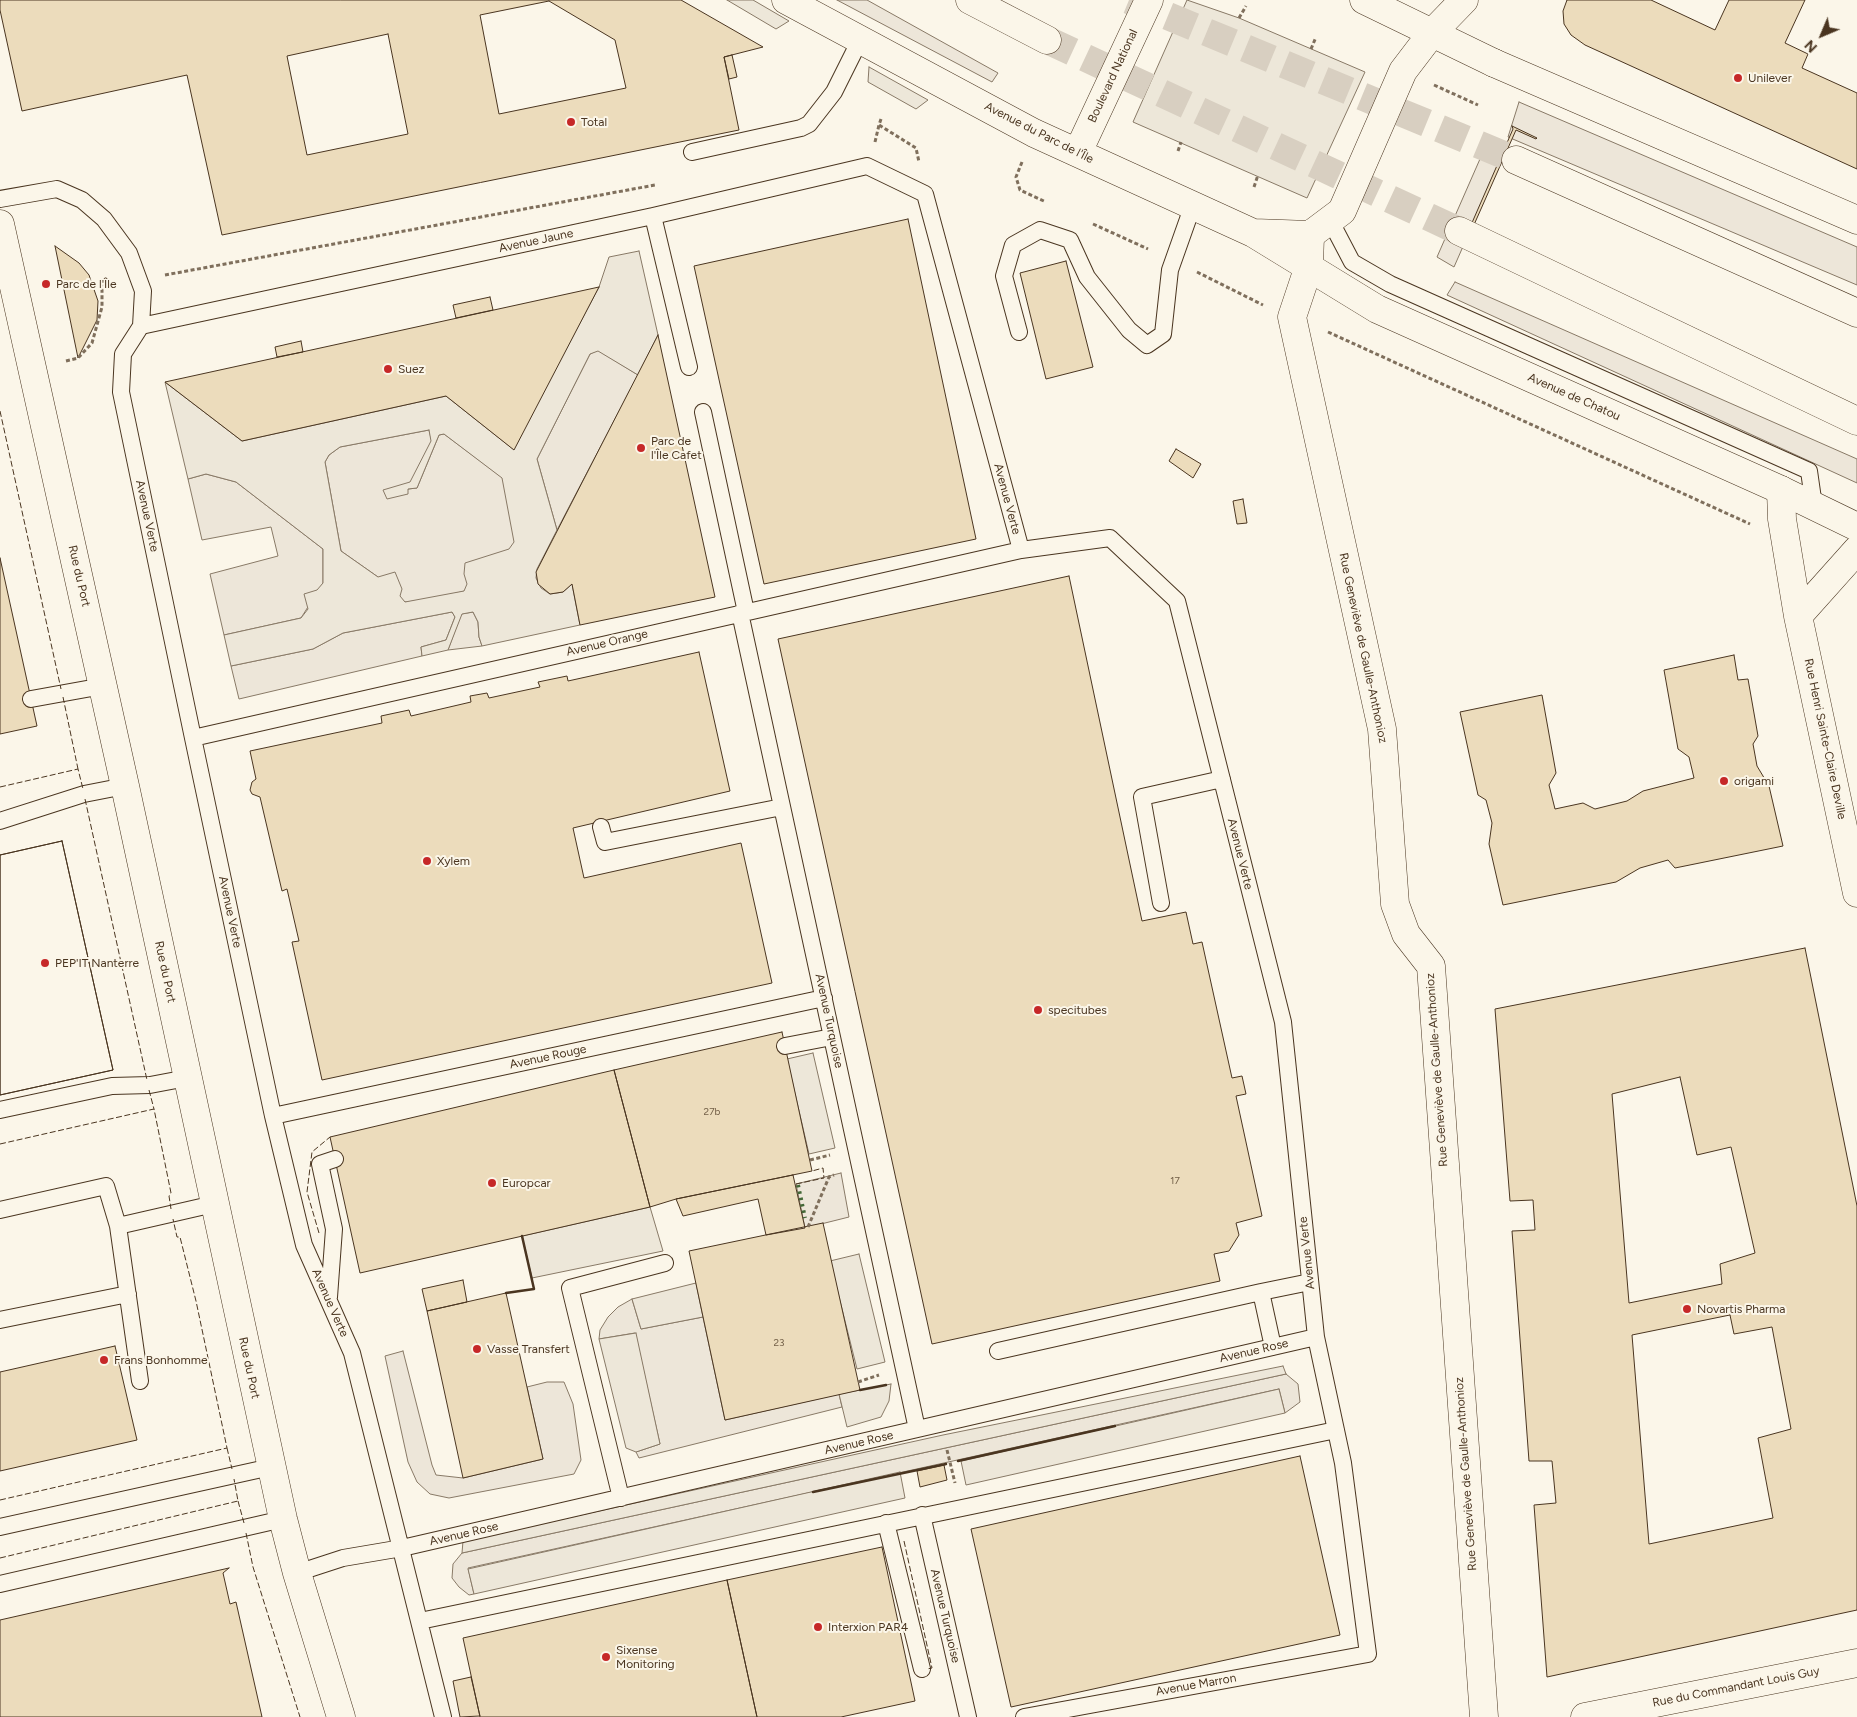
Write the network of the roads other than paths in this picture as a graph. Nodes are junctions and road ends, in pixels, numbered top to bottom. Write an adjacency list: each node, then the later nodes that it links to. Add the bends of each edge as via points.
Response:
1 (786, 0): 7 (main road, Avenue du Parc de l'Île)
2 (970, 0): 8 (main road)
3 (1149, 0): 10 (main road, Boulevard National)
4 (1364, 0): 6 (main road)
5 (1464, 0): 6 (main road)
6 (1432, 33): 16 (main road); 18 (main road, via 1403,71 1342,211)
7 (860, 40): 9 (lane, via 834,92 809,124); 10 (main road, Avenue du Parc de l'Île, via 1034,133)
8 (1047, 40)
9 (692, 152)
10 (1078, 152): 14 (main road, Avenue du Parc de l'Île)
11 (1516, 160): 22 (main road)
12 (925, 194): 15 (lane, Avenue Jaune, via 867,166); 31 (lane, Avenue Verte)
13 (0, 199): 23 (lane, Avenue Verte, via 57,189 82,200 104,219 130,253 143,291)
14 (1193, 205): 20 (main road, Avenue du Parc de l'Île); 24 (lane, via 1170,270 1163,334 1147,345 1129,330 1087,278 1070,240 1040,230 1012,245 1004,276)
15 (653, 216): 23 (lane, Avenue Jaune); 25 (lane)
16 (1857, 220)
17 (0, 224): 35 (main road, Rue du Port)
18 (1320, 227): 20 (main road); 21 (main road, Rue Geneviève de Gaulle-Anthonioz); 29 (lane, via 1352,262 1390,284 1809,471)
19 (1459, 231): 27 (main road)
20 (1253, 233): 21 (main road, Avenue du Parc de l'Île)
21 (1302, 262): 28 (main road, Avenue de Chatou, via 1377,309); 84 (main road, Rue Geneviève de Gaulle-Anthonioz, via 1292,317 1382,729 1395,904 1406,934 1431,966)
22 (1857, 313)
23 (141, 326): 37 (lane, Avenue Verte, via 124,354 121,392)
24 (1019, 332)
25 (689, 367)
26 (703, 412): 33 (lane, Avenue Turquoise)
27 (1857, 421)
28 (1781, 490): 29 (main road, Avenue de Chatou); 34 (main road, Rue Henri Sainte-Claire Deville, via 1782,519)
29 (1814, 506): 30 (main road, Avenue de Chatou)
30 (1857, 527)
31 (1020, 550): 33 (lane, Avenue Orange); 38 (lane, Avenue Verte, via 1110,538 1177,601)
32 (1857, 550): 34 (main road)
33 (743, 612): 37 (lane, Avenue Orange); 40 (lane, Avenue Turquoise)
34 (1798, 616): 43 (main road, Rue Henri Sainte-Claire Deville)
35 (103, 686): 36 (lane); 39 (main road, Rue du Port)
36 (31, 699)
37 (193, 738): 50 (lane, Avenue Verte)
38 (1222, 779): 44 (lane, via 1142,797); 56 (lane, Avenue Verte, via 1283,1022)
39 (125, 786): 41 (lane, via 84,794); 48 (main road, Rue du Port)
40 (782, 807): 42 (lane, via 606,842); 45 (lane, Avenue Turquoise)
41 (2, 820)
42 (600, 827)
43 (1857, 892)
44 (1161, 903)
45 (824, 998): 46 (lane, Avenue Turquoise); 50 (lane, Avenue Rouge)
46 (832, 1037): 47 (lane); 65 (lane, Avenue Turquoise)
47 (785, 1046)
48 (187, 1078): 49 (lane, via 150,1085 112,1086); 52 (main road, Rue du Port)
49 (0, 1110)
50 (273, 1116): 59 (lane, Avenue Verte, via 304,1245)
51 (335, 1159): 59 (lane, via 320,1164 334,1229)
52 (214, 1204): 54 (lane); 67 (main road, Rue du Port)
53 (0, 1210): 54 (lane, via 106,1186)
54 (118, 1226): 58 (lane)
55 (665, 1263): 68 (lane, via 570,1288)
56 (1310, 1282): 57 (lane); 61 (lane, Avenue Verte)
57 (1261, 1292): 62 (lane); 63 (lane)
58 (128, 1294): 60 (lane); 64 (lane)
59 (328, 1299): 73 (lane, Avenue Verte, via 352,1352)
60 (0, 1320)
61 (1316, 1337): 62 (lane, Avenue Rose); 66 (lane, Avenue Verte)
62 (1273, 1347): 65 (lane, Avenue Rose)
63 (998, 1351)
64 (140, 1380)
65 (917, 1429): 68 (lane, Avenue Rose)
66 (1336, 1430): 69 (lane); 77 (lane, Avenue Verte)
67 (271, 1467): 70 (main road, Rue du Port); 72 (lane)
68 (621, 1498): 73 (lane, Avenue Rose)
69 (922, 1515): 71 (lane); 82 (lane, Avenue Turquoise)
70 (283, 1519): 74 (main road, Rue du Port); 75 (lane)
71 (886, 1523): 76 (lane); 79 (lane)
72 (0, 1527)
73 (402, 1548): 74 (lane, Avenue Rose, via 343,1558); 76 (lane, Avenue Verte)
74 (297, 1573): 80 (main road, Rue du Port)
75 (0, 1584)
76 (420, 1621): 81 (lane, Avenue Verte)
77 (1368, 1654): 83 (lane, Avenue Marron)
78 (1857, 1663): 85 (main road, Rue du Commandant Louis Guy)
79 (922, 1669)
80 (341, 1717)
81 (444, 1717)
82 (968, 1717)
83 (1024, 1717)
84 (1484, 1717)
85 (1585, 1717)

